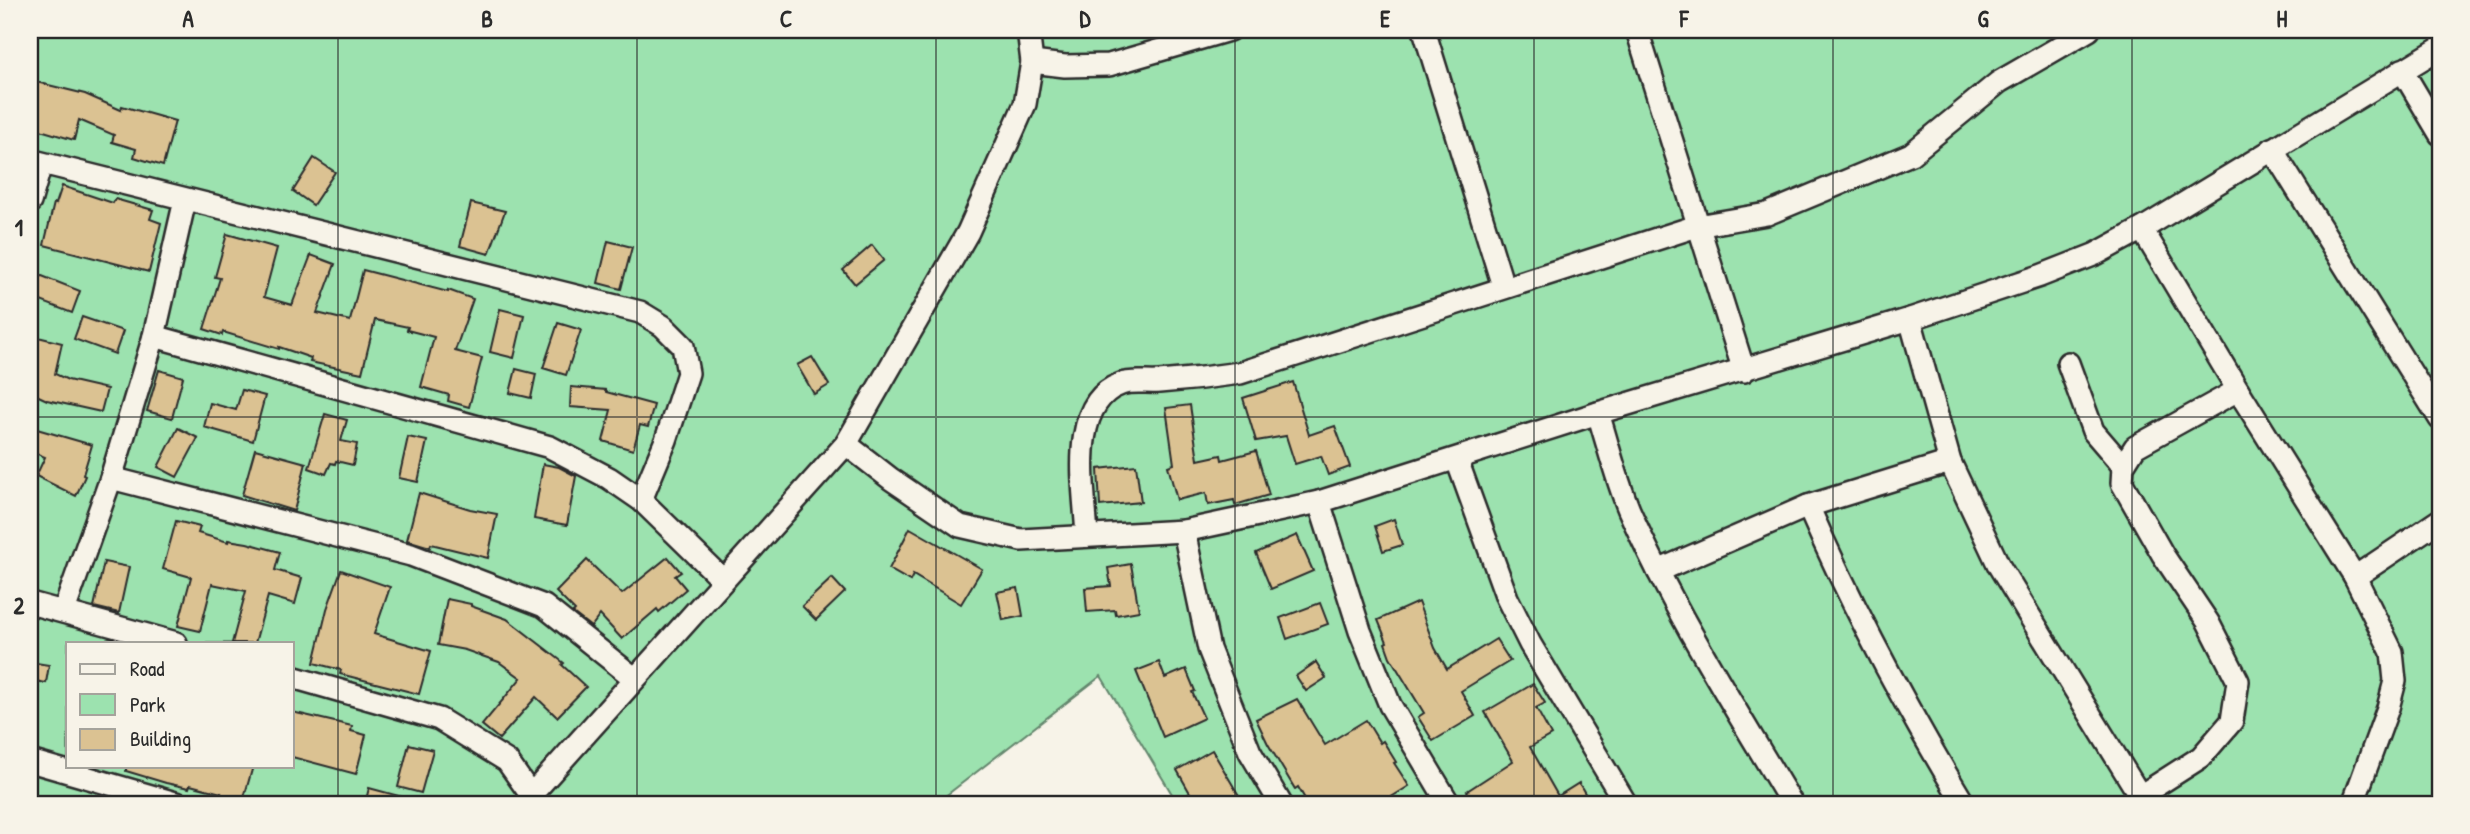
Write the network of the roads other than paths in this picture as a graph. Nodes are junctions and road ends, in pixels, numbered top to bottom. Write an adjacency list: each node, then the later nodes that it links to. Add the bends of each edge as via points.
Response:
1 (1028, 30): 7 (street)
2 (1229, 30): 7 (street, via 1109,65)
3 (1423, 30): 16 (street)
4 (1637, 30): 14 (street)
5 (2089, 30): 14 (street, via 1999,82 1911,154 1767,214)
6 (2440, 48): 8 (street)
7 (1032, 62): 24 (street, via 1026,104 968,232)
8 (2402, 70): 9 (street); 10 (street)
9 (2440, 134)
10 (2272, 149): 15 (street); 23 (street)
11 (35, 162): 12 (street); 13 (street)
12 (185, 200): 18 (street); 29 (street, via 640,312 663,326 683,346 688,373)
13 (30, 202)
14 (1697, 226): 16 (street); 20 (street)
15 (2142, 229): 17 (street, via 2085,259); 21 (street)
16 (1503, 286): 34 (street, via 1240,373 1195,380 1123,382 1104,392 1089,415 1083,437)
17 (1910, 319): 20 (street); 26 (street)
18 (154, 336): 28 (street); 29 (street, via 550,447)
19 (2068, 363): 27 (street, via 2093,431)
20 (1744, 371): 22 (street)
21 (2238, 390): 27 (street, via 2135,447); 36 (street)
22 (1598, 413): 25 (street); 35 (street, via 1628,507)
23 (2440, 419)
24 (846, 444): 34 (street, via 960,526 1021,540); 37 (street)
25 (1457, 460): 30 (street); 49 (street, via 1507,597 1530,644)
26 (1950, 462): 31 (street); 45 (street, via 1999,566)
27 (2123, 466): 45 (street, via 2122,483 2162,555 2208,622 2238,681 2232,721 2201,757)
28 (111, 478): 39 (street); 42 (street, via 411,555 532,601)
29 (641, 500): 37 (street)
30 (1319, 502): 33 (street); 48 (street, via 1360,631 1390,705)
31 (1808, 506): 35 (street); 51 (street, via 1843,586)
32 (2440, 520): 36 (street)
33 (1184, 531): 34 (street); 47 (street, via 1209,649 1250,752)
34 (1087, 536)
35 (1658, 571): 50 (street)
36 (2355, 576): 52 (street, via 2392,652 2395,681)
37 (723, 580): 42 (street)
38 (30, 603): 39 (street)
39 (64, 611): 40 (street)
40 (172, 642)
41 (294, 678): 44 (street, via 439,719 507,761)
42 (634, 678): 44 (street)
43 (30, 761): 46 (street)
44 (529, 800)
45 (2142, 800)
46 (179, 804)
47 (1281, 804)
48 (1449, 804)
49 (1626, 804)
50 (1792, 804)
51 (1964, 804)
52 (2353, 804)

